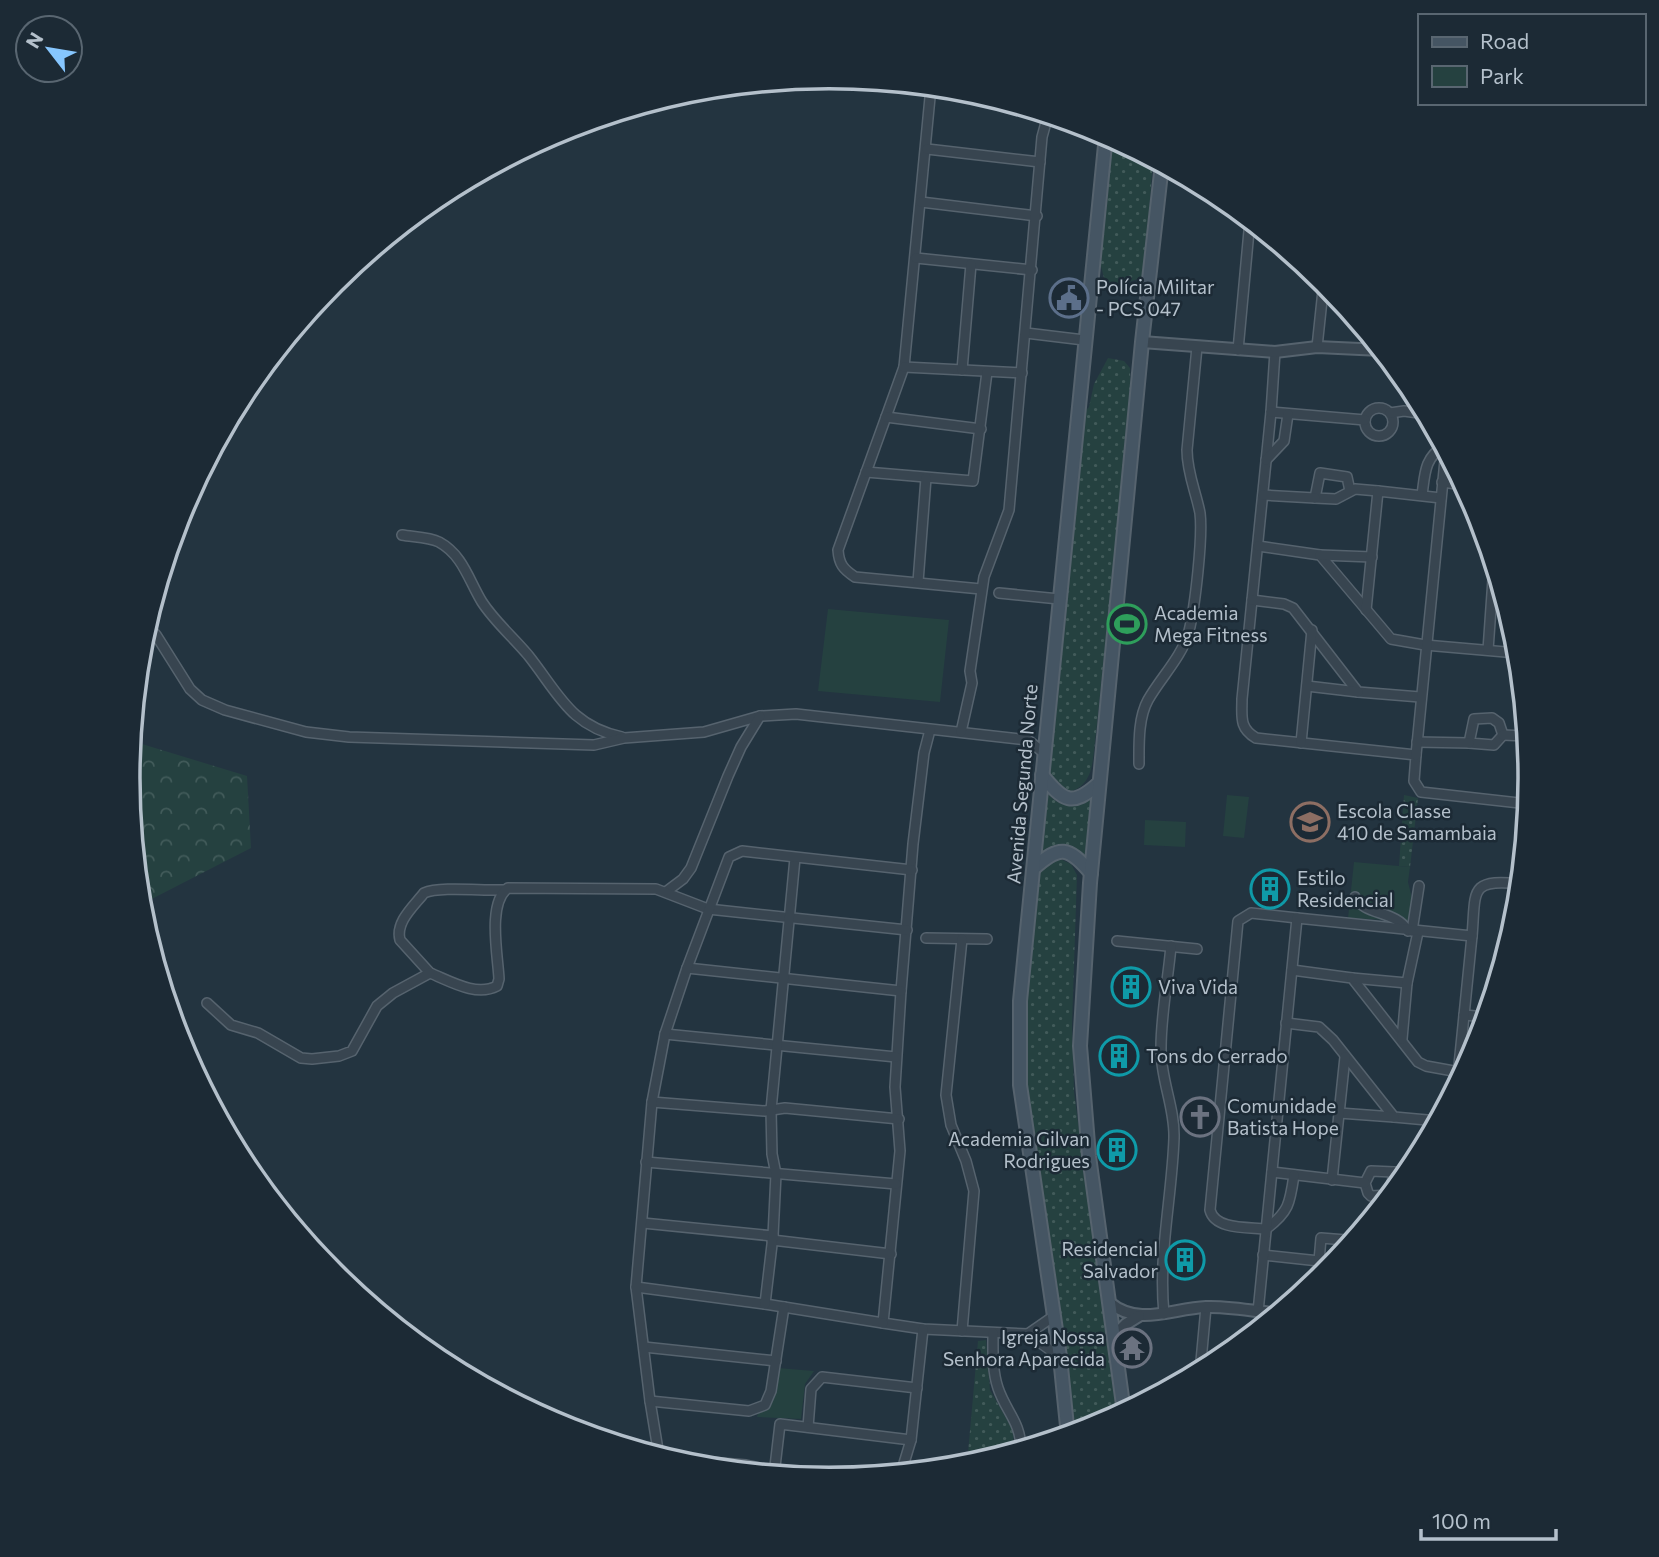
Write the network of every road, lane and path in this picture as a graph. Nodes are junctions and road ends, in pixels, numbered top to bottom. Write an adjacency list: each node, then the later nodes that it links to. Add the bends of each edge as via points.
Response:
1 (930, 97): 4 (street)
2 (1045, 124): 5 (street)
3 (1105, 147): 15 (main road, Avenida Segunda Norte)
4 (927, 149): 5 (street); 7 (street)
5 (1040, 162): 8 (street)
6 (1160, 174): 16 (main road)
7 (921, 202): 8 (street); 10 (street)
8 (1037, 216): 12 (street)
9 (1249, 232): 20 (street)
10 (916, 258): 11 (street); 22 (street)
11 (971, 264): 12 (street); 23 (street)
12 (1031, 270): 14 (street)
13 (1322, 297): 18 (street)
14 (1026, 332): 15 (street); 25 (street)
15 (1084, 340): 54 (main road, Avenida Segunda Norte)
16 (1142, 342): 17 (street); 80 (main road)
17 (1197, 347): 20 (street); 78 (street, via 1187,450 1201,526 1192,612 1181,650 1146,702)
18 (1317, 347): 19 (street); 21 (street)
19 (1368, 349)
20 (1238, 350): 21 (street)
21 (1275, 352): 26 (street)
22 (904, 367): 23 (street); 30 (street)
23 (962, 370): 24 (street)
24 (987, 372): 25 (street); 32 (street)
25 (1023, 373): 51 (street, via 1009,510)
26 (1271, 412): 29 (street); 34 (street)
27 (1413, 412): 28 (street)
28 (1390, 413): 31 (street, via 1375,409); 31 (street, via 1392,425 1385,434 1374,435)
29 (1288, 414): 31 (street); 34 (street, via 1284,441)
30 (886, 417): 32 (street); 36 (street)
31 (1365, 420)
32 (981, 429): 37 (street, via 973,481)
33 (1435, 451): 43 (street, via 1426,463)
34 (1266, 460): 42 (street)
35 (1443, 466): 38 (street)
36 (866, 471): 37 (street); 50 (street, via 838,550 839,562 855,577)
37 (926, 478): 50 (street)
38 (1442, 482): 39 (street); 45 (street)
39 (1452, 483)
40 (1350, 491): 41 (street); 44 (street, via 1336,499); 44 (street, via 1348,477 1320,473)
41 (1378, 491): 43 (street); 49 (street)
42 (1263, 495): 44 (street); 47 (street)
43 (1422, 495): 45 (street)
44 (1315, 498)
45 (1441, 498): 59 (street)
46 (402, 535): 71 (street, via 433,540 452,552 492,617 575,716)
47 (1258, 546): 48 (street); 55 (street)
48 (1320, 555): 49 (street); 56 (street)
49 (1372, 557): 56 (street)
50 (918, 582): 51 (street)
51 (981, 589): 68 (street, via 972,682)
52 (999, 593): 54 (street)
53 (1493, 593): 60 (street)
54 (1059, 599): 67 (main road, Avenida Segunda Norte)
55 (1252, 600): 57 (street, via 1290,606); 74 (street, via 1242,724 1256,738)
56 (1366, 610): 59 (street, via 1391,639)
57 (1311, 630): 62 (street); 63 (street)
58 (155, 634): 71 (street, via 202,700 306,732 594,745)
59 (1425, 645): 60 (street); 64 (street)
60 (1488, 650): 61 (street)
61 (1507, 653)
62 (1307, 686): 63 (street); 74 (street)
63 (1358, 692): 64 (street)
64 (1420, 697): 73 (street)
65 (760, 716): 66 (street, via 796,714); 71 (street, via 704,733); 89 (street, via 727,776 691,869)
66 (930, 730): 68 (street); 84 (street)
67 (1046, 730): 72 (street); 76 (main road, Avenida Segunda Norte)
68 (961, 732): 72 (street)
69 (1503, 735): 70 (street); 75 (street, via 1494,745); 75 (street, via 1496,720 1476,719)
70 (1517, 736)
71 (624, 738)
72 (1028, 740): 76 (street)
73 (1417, 742): 75 (street); 77 (street)
74 (1301, 743): 77 (street)
75 (1469, 743)
76 (1044, 753): 79 (main road, Avenida Segunda Norte)
77 (1416, 755): 81 (street, via 1414,781 1421,792)
78 (1139, 764)
79 (1042, 775): 80 (main road, via 1055,791 1073,800); 83 (main road, Avenida Segunda Norte)
80 (1099, 783): 85 (main road)
81 (1518, 803)
82 (795, 858): 84 (street); 91 (street, via 735,853 729,857); 92 (street)
83 (1034, 868): 85 (main road, via 1051,853 1062,851 1071,853); 152 (main road, Avenida Segunda Norte, via 1020,1001 1020,1085)
84 (912, 870): 94 (street)
85 (1091, 873): 145 (main road, via 1081,1077)
86 (1511, 883): 96 (street, via 1491,881 1480,888 1475,896)
87 (1419, 886): 95 (street)
88 (504, 890): 89 (street); 105 (street, via 495,918 497,986 469,988); 105 (street, via 424,892 398,933)
89 (667, 891): 91 (street)
90 (1355, 897): 95 (street, via 1359,904 1401,921)
91 (708, 909): 92 (street); 103 (street)
92 (789, 918): 94 (street); 106 (street)
93 (1297, 918): 95 (street); 104 (street); 137 (street, via 1251,913 1238,920 1210,1210 1223,1224)
94 (907, 930): 109 (street)
95 (1412, 931): 96 (street); 108 (street)
96 (1472, 936): 111 (street)
97 (926, 938): 98 (street)
98 (962, 939): 99 (street); 156 (street, via 946,1095 951,1125 974,1191)
99 (987, 939)
100 (1117, 941): 101 (street)
101 (1171, 946): 102 (street); 151 (street, via 1161,1049 1174,1124 1163,1255)
102 (1197, 949)
103 (687, 968): 106 (street); 114 (street)
104 (1292, 970): 107 (street); 113 (street)
105 (430, 973): 110 (street, via 377,1006 352,1051 339,1056 302,1058 258,1033 230,1025)
106 (782, 978): 109 (street); 116 (street)
107 (1352, 978): 108 (street); 115 (street)
108 (1406, 983): 115 (street)
109 (901, 991): 118 (street)
110 (207, 1003)
111 (1464, 1015): 112 (street); 117 (street)
112 (1476, 1016)
113 (1286, 1023): 119 (street, via 1319,1027); 128 (street)
114 (665, 1034): 116 (street); 121 (street)
115 (1402, 1039): 120 (street, via 1422,1064)
116 (777, 1046): 118 (street); 122 (street)
117 (1461, 1054)
118 (896, 1057): 125 (street)
119 (1345, 1057): 123 (street); 124 (street)
120 (1453, 1071)
121 (652, 1102): 122 (street); 127 (street)
122 (771, 1110): 125 (street); 130 (street)
123 (1339, 1113): 124 (street); 132 (street)
124 (1394, 1117): 126 (street)
125 (899, 1119): 134 (street)
126 (1428, 1120)
127 (646, 1162): 130 (street); 136 (street)
128 (1272, 1172): 131 (street); 137 (street)
129 (1394, 1172): 133 (street, via 1371,1171)
130 (776, 1174): 134 (street); 138 (street)
131 (1294, 1175): 132 (street); 137 (street, via 1286,1210)
132 (1332, 1180): 133 (street)
133 (1365, 1183): 135 (street, via 1369,1195)
134 (896, 1184): 140 (street)
135 (1378, 1196)
136 (643, 1223): 138 (street); 144 (street)
137 (1266, 1229): 141 (street)
138 (773, 1238): 140 (street); 146 (street)
139 (1342, 1239): 142 (street, via 1323,1237)
140 (891, 1254): 154 (street)
141 (1263, 1255): 142 (street); 149 (street)
142 (1318, 1261): 143 (street)
143 (1322, 1261)
144 (636, 1287): 146 (street); 160 (street)
145 (1110, 1303): 153 (street); 159 (main road)
146 (765, 1304): 147 (street)
147 (784, 1307): 154 (street); 163 (street)
148 (1206, 1307): 149 (street); 151 (street); 162 (street)
149 (1258, 1312): 150 (street)
150 (1264, 1313)
151 (1164, 1314): 153 (street)
152 (1054, 1316): 158 (street); 161 (main road, Avenida Segunda Norte)
153 (1139, 1316): 159 (street)
154 (883, 1324): 155 (street)
155 (923, 1329): 156 (street); 164 (street)
156 (962, 1331): 157 (street)
157 (993, 1333): 158 (street); 170 (street, via 994,1374 1016,1422)
158 (1028, 1334): 161 (street)
159 (1114, 1336): 166 (main road)
160 (643, 1347): 163 (street); 165 (street)
161 (1060, 1357): 167 (main road, Avenida Segunda Norte)
162 (1201, 1359)
163 (776, 1361): 165 (street, via 768,1400 758,1409)
164 (917, 1388): 168 (street, via 822,1377 811,1388); 169 (street)
165 (650, 1401): 171 (street)
166 (1123, 1402)
167 (1067, 1425)
168 (808, 1427): 169 (street); 173 (street, via 780,1424)
169 (911, 1440): 172 (street)
170 (1019, 1441)
171 (657, 1446)
172 (904, 1463)
173 (775, 1465)

